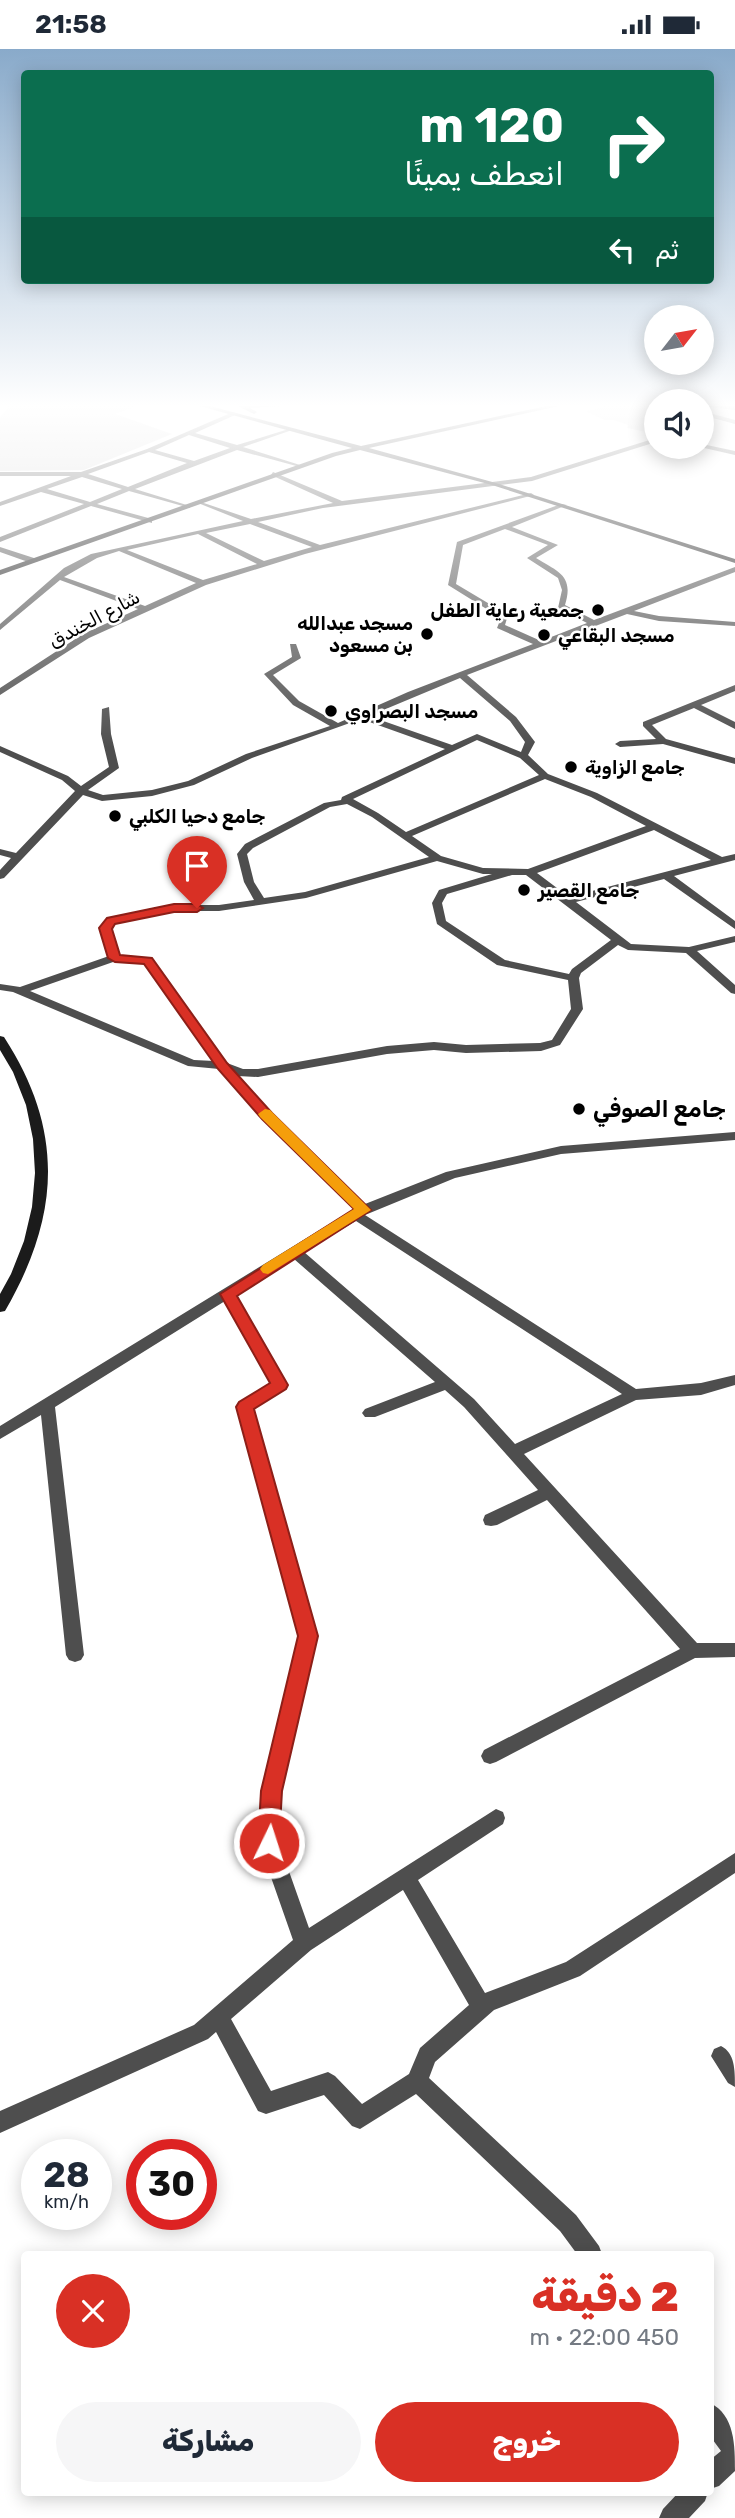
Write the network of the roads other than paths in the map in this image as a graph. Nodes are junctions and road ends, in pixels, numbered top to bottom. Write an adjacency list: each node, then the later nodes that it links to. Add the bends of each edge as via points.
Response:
1 (61, 517): 14 (street)
2 (136, 517): 10 (street)
3 (160, 517): 10 (main road)
4 (242, 517): 11 (street)
5 (271, 517): 11 (street)
6 (443, 517): 16 (street, شارع الخندق)
7 (531, 517): 12 (street)
8 (601, 517): 22 (main road)
9 (622, 517): 19 (main road)
10 (149, 521): 15 (main road)
11 (252, 521): 13 (street); 16 (street)
12 (505, 527): 30 (street, via 554,545 531,558 561,577 566,590 561,606); 33 (street, via 460,544 452,585 505,617 500,626)
13 (199, 532): 18 (street); 23 (street)
14 (0, 540)
15 (72, 548): 20 (street); 21 (main road)
16 (320, 548): 23 (street, شارع الخندق)
17 (0, 549): 21 (street)
18 (119, 549): 20 (street); 27 (street)
19 (735, 553)
20 (94, 557): 26 (street)
21 (34, 561): 25 (main road)
22 (735, 561)
23 (263, 564): 27 (street, شارع الخندق)
24 (735, 569): 29 (street)
25 (0, 573)
26 (58, 577): 28 (street); 32 (street)
27 (203, 583): 28 (street, شارع الخندق)
28 (145, 609): 37 (street, شارع الخندق, via 86,636)
29 (627, 611): 30 (street); 31 (street, via 650,620)
30 (595, 624): 33 (street)
31 (735, 624)
32 (0, 628)
33 (540, 644): 35 (street)
34 (293, 646): 41 (street, via 297,658 268,674 296,703)
35 (462, 674): 40 (street); 47 (street, via 513,719 530,742)
36 (735, 688): 38 (street)
37 (0, 692)
38 (695, 705): 42 (street); 43 (street, via 646,724)
39 (106, 709): 50 (street, via 114,768)
40 (360, 716): 41 (street); 45 (street)
41 (338, 726): 50 (street, via 249,756 191,783 152,793 102,798)
42 (735, 726)
43 (663, 741): 44 (street); 48 (street)
44 (620, 744)
45 (450, 748): 47 (street, via 477,737); 51 (street, via 345,799)
46 (0, 749): 50 (street, via 65,778)
47 (523, 756): 49 (street)
48 (735, 761)
49 (545, 776): 52 (street); 53 (street)
50 (81, 791): 55 (street)
51 (349, 801): 53 (street); 63 (street, via 327,805 249,846 242,854)
52 (654, 826): 58 (street); 59 (street)
53 (405, 836): 57 (street)
54 (0, 852): 55 (street)
55 (18, 857): 61 (street)
56 (735, 857): 58 (street)
57 (437, 858): 60 (street); 63 (street, via 306,895)
58 (722, 861): 62 (street)
59 (529, 872): 60 (street); 64 (street)
60 (508, 873): 70 (street, via 443,893 437,902 441,922 501,963)
61 (0, 876)
62 (667, 876): 64 (street); 65 (street)
63 (260, 901): 69 (street, via 219,908 174,908 111,921 106,928)
64 (568, 901): 67 (street)
65 (735, 926)
66 (735, 939): 68 (street)
67 (618, 940): 68 (street, via 628,947); 70 (street)
68 (690, 950): 73 (street)
69 (115, 958): 72 (street); 75 (street, via 148,960)
70 (573, 978): 75 (street, via 578,1009 556,1042 541,1047 422,1047 258,1073)
71 (0, 986): 72 (street)
72 (20, 991): 75 (street, via 192,1063)
73 (735, 991)
74 (0, 1040): 80 (main road, via 16,1063 31,1102 44,1184 25,1257)
75 (223, 1066): 77 (street)
76 (735, 1136): 77 (street, via 561,1150 451,1175)
77 (359, 1212): 78 (street); 83 (street)
78 (295, 1252): 79 (street); 82 (street)
79 (228, 1294): 84 (street); 97 (street, via 280,1385 245,1407 308,1636 272,1791 269,1843)
80 (0, 1307)
81 (735, 1380): 83 (street, via 701,1389)
82 (447, 1383): 85 (street); 87 (street)
83 (634, 1395): 87 (street)
84 (47, 1405): 86 (street); 92 (street)
85 (370, 1413)
86 (0, 1433)
87 (513, 1452): 88 (street)
88 (550, 1492): 89 (street); 91 (street)
89 (492, 1520)
90 (735, 1650): 91 (street)
91 (693, 1651): 93 (street)
92 (75, 1655)
93 (490, 1756)
94 (496, 1818): 96 (street)
95 (735, 1862): 98 (street, via 573,1969)
96 (406, 1877): 97 (street); 98 (street)
97 (304, 1943): 99 (street)
98 (482, 2007): 102 (street, via 427,2055)
99 (219, 2017): 102 (street, via 266,2103 328,2084 360,2118); 103 (street, via 201,2032)
100 (721, 2056): 101 (street)
101 (735, 2075)
102 (417, 2081): 104 (street, via 568,2223)
103 (0, 2122)
104 (589, 2251)
105 (714, 2421): 106 (street)
106 (735, 2449)
107 (735, 2455): 108 (street)
108 (714, 2473)
109 (692, 2496): 110 (street)
110 (671, 2518)

